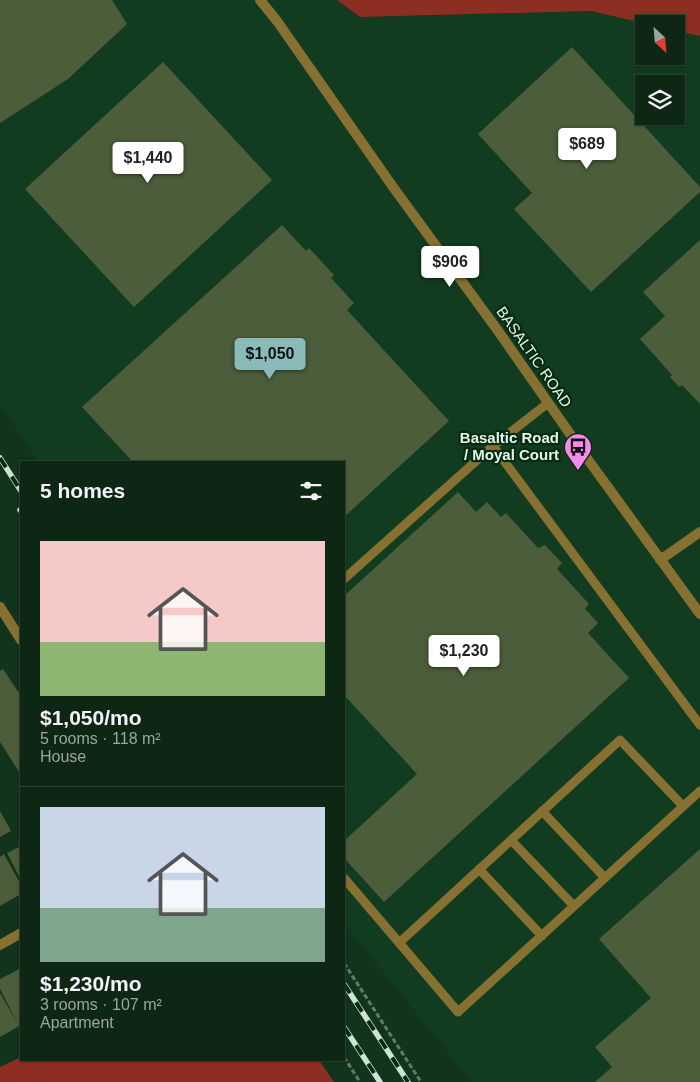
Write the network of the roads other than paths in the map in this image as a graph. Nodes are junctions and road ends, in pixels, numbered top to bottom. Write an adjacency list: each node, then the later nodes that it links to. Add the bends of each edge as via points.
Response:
1 (260, 0): 2 (street, BASALTIC ROAD)
2 (548, 403): 3 (lane); 5 (street, BASALTIC ROAD)
3 (493, 446): 6 (lane); 10 (lane)
4 (700, 532): 5 (street)
5 (660, 560): 8 (street, BASALTIC ROAD)
6 (345, 578)
7 (0, 607): 9 (street)
8 (700, 614)
9 (20, 638)
10 (700, 725)
11 (700, 791): 12 (lane)
12 (683, 806): 13 (lane, via 620,740); 16 (lane)
13 (542, 812): 14 (lane); 16 (lane)
14 (511, 840): 15 (lane); 18 (lane)
15 (479, 869): 20 (lane); 21 (lane)
16 (605, 878): 18 (lane)
17 (345, 879): 21 (lane)
18 (574, 906): 20 (lane)
19 (20, 934): 22 (street)
20 (542, 936): 21 (lane, via 458,1012)
21 (399, 942)
22 (0, 945)

